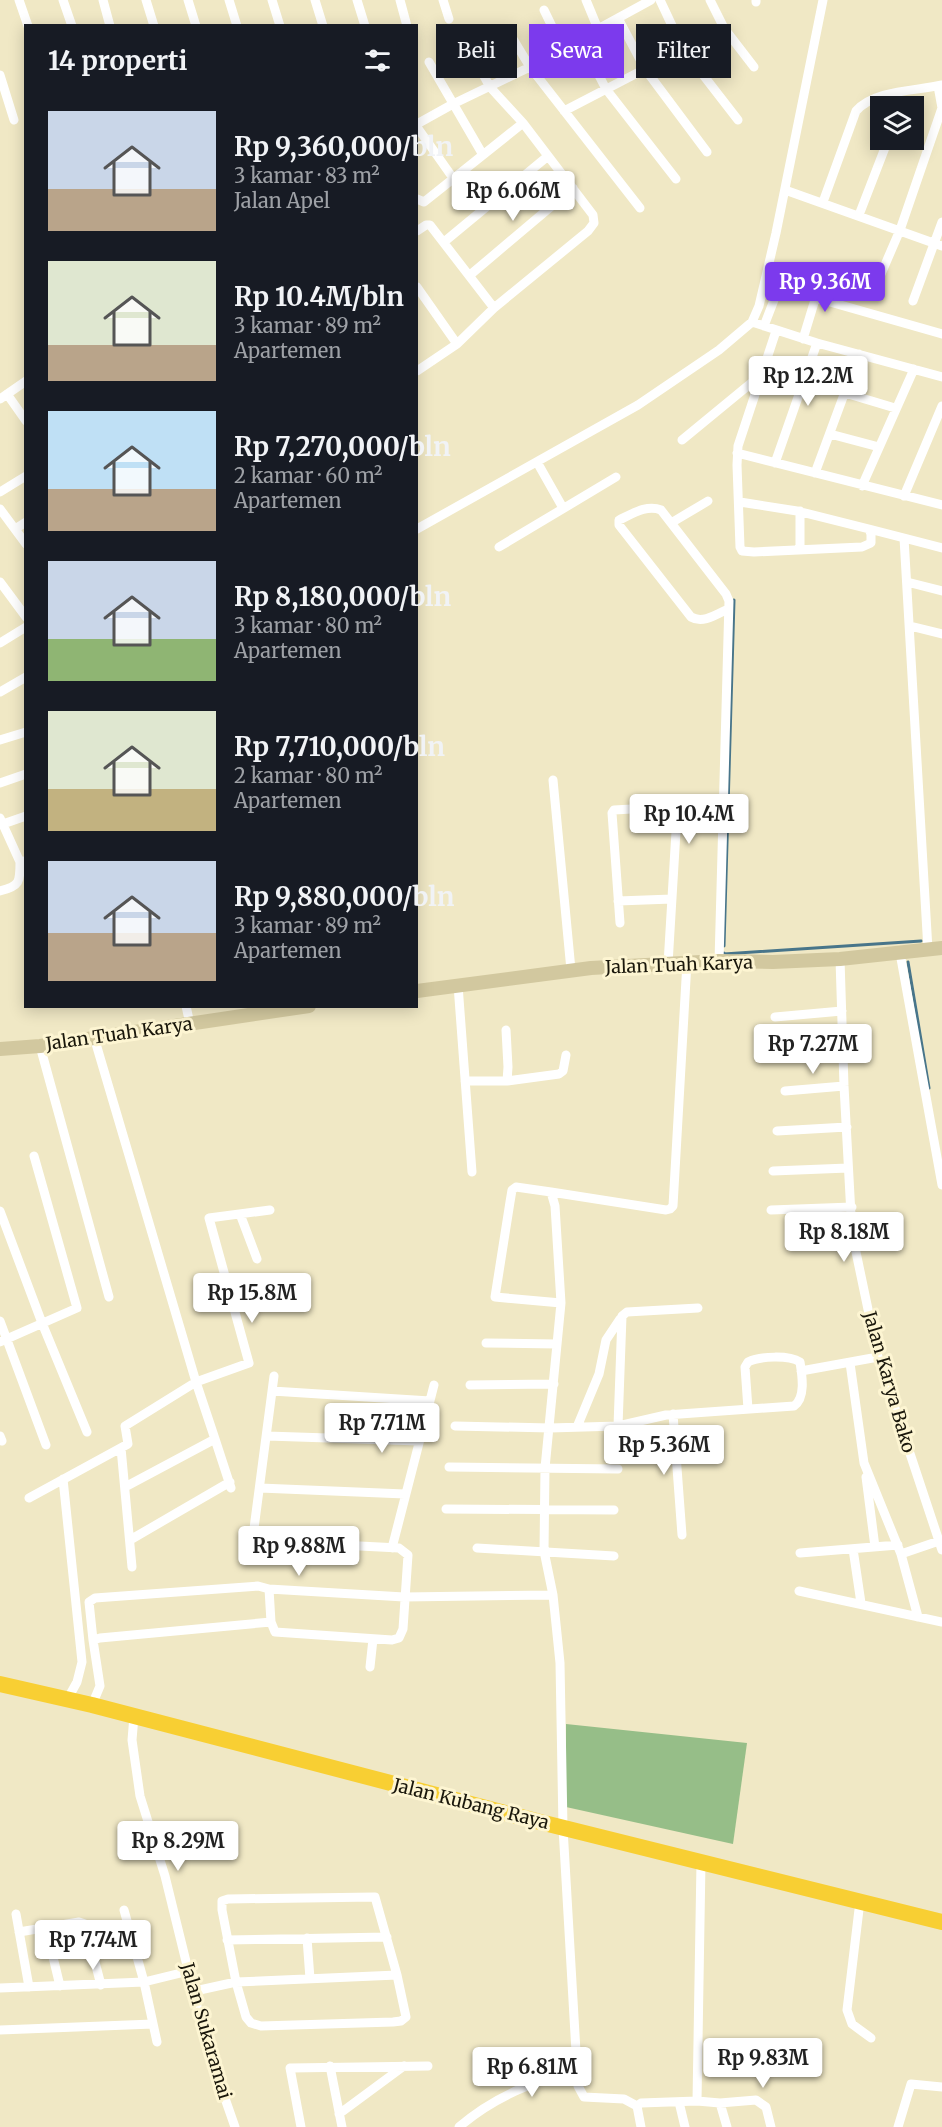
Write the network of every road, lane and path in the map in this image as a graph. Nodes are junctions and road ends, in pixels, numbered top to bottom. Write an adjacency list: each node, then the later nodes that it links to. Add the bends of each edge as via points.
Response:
1 (19, 0): 22 (street)
2 (63, 0): 23 (street)
3 (103, 0): 24 (street)
4 (146, 0): 25 (street)
5 (188, 0): 26 (street)
6 (229, 0): 27 (street)
7 (272, 0): 28 (street)
8 (315, 0): 29 (street)
9 (357, 0): 30 (street)
10 (400, 0): 31 (street)
11 (443, 0): 21 (street)
12 (586, 0): 33 (street)
13 (627, 0): 19 (street)
14 (651, 0): 19 (street)
15 (660, 0): 35 (street)
16 (710, 0): 36 (street)
17 (823, 0): 71 (street)
18 (544, 10): 32 (street)
19 (632, 10): 20 (street)
20 (618, 18): 34 (street); 39 (street)
21 (449, 19)
22 (27, 24)
23 (71, 24)
24 (109, 24)
25 (153, 24)
26 (195, 24)
27 (236, 24)
28 (279, 24)
29 (322, 24)
30 (364, 24)
31 (406, 24)
32 (550, 24)
33 (596, 24)
34 (607, 24)
35 (671, 24)
36 (722, 24)
37 (731, 37): 42 (street)
38 (517, 46): 41 (street)
39 (636, 52)
40 (429, 62): 56 (street)
41 (529, 65)
42 (754, 67)
43 (529, 68): 52 (street)
44 (636, 74): 53 (street)
45 (0, 75): 59 (street)
46 (485, 78): 52 (street)
47 (538, 78): 58 (street)
48 (600, 78): 53 (street)
49 (652, 78): 65 (street)
50 (705, 78): 60 (street)
51 (940, 85): 54 (street); 57 (street)
52 (490, 87): 56 (street); 61 (street)
53 (606, 89): 58 (street); 69 (street)
54 (894, 93): 55 (street); 73 (street, via 866,101 856,111)
55 (895, 96)
56 (453, 104): 62 (street); 66 (street)
57 (942, 108): 78 (street)
58 (564, 111): 74 (street)
59 (14, 120)
60 (738, 120)
61 (522, 123): 66 (street); 67 (street)
62 (418, 124)
63 (418, 126): 68 (street)
64 (884, 150): 75 (street)
65 (707, 152)
66 (483, 155): 68 (street)
67 (548, 156): 70 (street); 79 (street)
68 (453, 178): 72 (street, via 424,202)
69 (676, 179)
70 (573, 188): 82 (street); 88 (street, via 594,223)
71 (785, 190): 73 (street); 89 (street)
72 (418, 199)
73 (823, 202): 75 (street)
74 (640, 208)
75 (859, 215): 78 (street)
76 (942, 222): 80 (street)
77 (418, 230): 79 (street, via 430,225)
78 (900, 230): 80 (street); 85 (street)
79 (444, 242): 82 (street)
80 (938, 245): 87 (street)
81 (786, 268): 90 (street)
82 (470, 275): 88 (street)
83 (821, 280): 86 (street)
84 (418, 288): 95 (street)
85 (875, 288)
86 (816, 298): 92 (street); 93 (street)
87 (913, 301)
88 (494, 309): 95 (street)
89 (752, 322): 90 (street); 111 (street, via 719,350 638,405)
90 (764, 326): 91 (street)
91 (776, 331): 93 (street); 99 (street)
92 (942, 334)
93 (803, 339): 94 (street)
94 (817, 343): 96 (street); 112 (street)
95 (457, 344): 98 (street)
96 (859, 354): 97 (street); 102 (street)
97 (914, 369): 100 (street); 105 (street)
98 (418, 370)
99 (761, 375): 108 (street); 110 (street)
100 (942, 377)
101 (24, 382): 103 (street)
102 (845, 393): 105 (street); 107 (street)
103 (4, 396): 106 (street)
104 (942, 406): 118 (street)
105 (895, 408): 109 (street)
106 (24, 419)
107 (830, 434): 109 (street); 113 (street)
108 (682, 440)
109 (879, 447): 116 (street)
110 (737, 453): 112 (street); 120 (street)
111 (537, 462): 122 (street); 127 (street)
112 (775, 463): 113 (street)
113 (815, 473): 116 (street)
114 (24, 477): 117 (street)
115 (615, 477): 122 (street)
116 (862, 486): 118 (street)
117 (0, 492)
118 (904, 496): 121 (street)
119 (708, 501): 126 (street)
120 (740, 502): 124 (street); 134 (street, via 738,542 742,551)
121 (942, 506)
122 (563, 508): 132 (street)
123 (0, 509): 128 (street)
124 (800, 512): 129 (street); 134 (street)
125 (24, 523): 128 (street)
126 (670, 523): 138 (street, via 726,594); 138 (street, via 655,507 619,520 691,617 702,620)
127 (418, 528)
128 (15, 529): 131 (street)
129 (869, 529): 130 (street); 134 (street, via 871,543 866,546)
130 (904, 538): 133 (street); 135 (street)
131 (24, 541)
132 (499, 546)
133 (942, 548)
134 (800, 549)
135 (907, 582): 137 (street); 140 (street)
136 (1, 586): 139 (street)
137 (942, 591)
138 (728, 609): 163 (street)
139 (24, 615)
140 (909, 626): 142 (street); 160 (street)
141 (24, 628): 143 (street)
142 (942, 634)
143 (0, 643)
144 (24, 678): 145 (street)
145 (0, 692)
146 (24, 733): 147 (street)
147 (0, 740)
148 (24, 775): 150 (street)
149 (553, 780): 166 (street)
150 (0, 783)
151 (24, 816): 152 (street)
152 (1, 821): 153 (street)
153 (10, 842): 154 (street); 155 (street)
154 (0, 845)
155 (23, 862): 156 (street, via 17,884)
156 (0, 891)
157 (672, 899): 158 (street); 158 (street, via 677,815 667,807 612,813); 165 (street)
158 (618, 901): 159 (street)
159 (620, 923)
160 (935, 949): 161 (main road, Jalan Tuah Karya)
161 (900, 953): 162 (main road, Jalan Tuah Karya); 191 (street)
162 (840, 958): 163 (main road, Jalan Tuah Karya); 171 (street, Jalan Karya Bako)
163 (719, 961): 164 (main road, Jalan Tuah Karya)
164 (687, 962): 165 (main road, Jalan Tuah Karya); 192 (street, via 673,1206 666,1210)
165 (668, 963): 166 (main road, Jalan Tuah Karya)
166 (571, 970): 167 (main road, Jalan Tuah Karya)
167 (458, 986): 168 (main road, Jalan Tuah Karya); 181 (street)
168 (418, 991)
169 (186, 1008): 173 (street)
170 (296, 1008): 173 (main road, Jalan Tuah Karya)
171 (842, 1011): 172 (street); 177 (street, Jalan Karya Bako)
172 (776, 1017)
173 (189, 1024): 175 (main road, Jalan Tuah Karya)
174 (506, 1030): 182 (street)
175 (94, 1037): 176 (main road, Jalan Tuah Karya); 212 (street)
176 (40, 1046): 178 (main road, Jalan Tuah Karya); 199 (street)
177 (843, 1048): 179 (street); 183 (street, Jalan Karya Bako)
178 (0, 1049)
179 (786, 1051)
180 (566, 1055): 182 (street, via 559,1074)
181 (465, 1081): 182 (street); 190 (street)
182 (507, 1081)
183 (844, 1086): 184 (street); 185 (street, Jalan Karya Bako)
184 (785, 1091)
185 (847, 1127): 186 (street); 188 (street, Jalan Karya Bako)
186 (777, 1131)
187 (34, 1156): 204 (street, via 77,1308)
188 (848, 1168): 189 (street); 193 (street, Jalan Karya Bako)
189 (773, 1171)
190 (472, 1172)
191 (942, 1185)
192 (551, 1192): 200 (street); 200 (street, via 516,1187 512,1190 495,1297)
193 (852, 1208): 195 (street); 208 (street, Jalan Karya Bako, via 852,1233)
194 (270, 1210): 197 (street)
195 (771, 1210)
196 (0, 1211): 204 (street)
197 (240, 1214): 198 (street); 212 (street, via 209,1218 249,1363)
198 (257, 1259)
199 (109, 1297)
200 (561, 1303): 207 (street)
201 (698, 1308): 202 (street, via 627,1312)
202 (621, 1319): 221 (street); 222 (street, via 606,1340 599,1374)
203 (0, 1321): 205 (street)
204 (42, 1323): 205 (street); 224 (street)
205 (4, 1341): 228 (street)
206 (486, 1343): 207 (street)
207 (557, 1344): 213 (street)
208 (878, 1357): 209 (street); 244 (street, Jalan Karya Bako)
209 (850, 1363): 210 (street); 230 (street)
210 (801, 1371): 218 (street, via 797,1404); 218 (street, via 800,1362 794,1358 748,1362)
211 (274, 1376): 216 (street)
212 (196, 1382): 226 (street); 229 (street, via 125,1426 128,1444)
213 (554, 1384): 215 (street); 223 (street)
214 (434, 1385): 217 (street)
215 (470, 1385)
216 (273, 1392): 217 (street); 225 (street)
217 (430, 1401): 227 (street)
218 (748, 1409): 219 (street)
219 (674, 1414): 221 (street); 242 (street)
220 (455, 1426): 223 (street)
221 (618, 1426): 222 (street)
222 (578, 1427): 223 (street)
223 (550, 1428): 232 (street)
224 (87, 1432)
225 (267, 1436): 227 (street); 236 (street)
226 (215, 1440): 235 (street); 243 (street, via 230,1485)
227 (419, 1442): 237 (street)
228 (46, 1444)
229 (121, 1448): 234 (street); 235 (street)
230 (864, 1463): 245 (street); 249 (street)
231 (449, 1467): 232 (street)
232 (545, 1468): 233 (street); 240 (street)
233 (618, 1469)
234 (63, 1479): 238 (street); 266 (street, via 82,1662)
235 (125, 1487): 243 (street)
236 (260, 1488): 237 (street); 246 (street, via 253,1532 257,1540)
237 (405, 1494): 246 (street)
238 (29, 1498)
239 (446, 1509): 240 (street)
240 (545, 1509): 241 (street); 250 (street)
241 (614, 1510)
242 (682, 1535)
243 (130, 1540): 253 (street)
244 (940, 1546): 249 (street)
245 (875, 1547): 248 (street); 249 (street)
246 (392, 1548): 257 (street, via 408,1555)
247 (477, 1548): 250 (street)
248 (853, 1549): 251 (street); 258 (street)
249 (899, 1550): 259 (street)
250 (544, 1551): 252 (street); 256 (street)
251 (801, 1553)
252 (614, 1556)
253 (132, 1567)
254 (269, 1589): 257 (street); 260 (street); 263 (street, via 258,1586 94,1598 88,1602)
255 (799, 1591): 258 (street)
256 (553, 1595): 257 (street); 269 (street, via 560,1664)
257 (404, 1597): 262 (street, via 399,1638)
258 (861, 1603): 259 (street)
259 (918, 1617): 261 (street)
260 (271, 1622): 262 (street, via 275,1632); 263 (street)
261 (942, 1622)
262 (372, 1639): 264 (street)
263 (93, 1640): 267 (street, via 100,1686)
264 (370, 1667)
265 (0, 1684): 266 (highway, Jalan Kubang Raya)
266 (67, 1700): 267 (highway, Jalan Kubang Raya)
267 (92, 1705): 268 (highway, Jalan Kubang Raya)
268 (134, 1716): 269 (highway, Jalan Kubang Raya); 280 (street, Jalan Sukaramai, via 132,1740 140,1796)
269 (563, 1828): 270 (highway, Jalan Kubang Raya); 297 (street)
270 (701, 1862): 271 (highway, Jalan Kubang Raya); 299 (street)
271 (860, 1901): 274 (highway, Jalan Kubang Raya); 292 (street, via 847,2010 852,2024)
272 (124, 1910): 283 (street)
273 (16, 1914): 276 (street)
274 (942, 1922)
275 (46, 1928): 276 (street); 285 (street, via 85,1924); 286 (street)
276 (20, 1932): 287 (street)
277 (387, 1937): 278 (street); 279 (street, via 375,1897 228,1899 222,1900); 281 (street)
278 (307, 1938): 279 (street); 282 (street)
279 (227, 1940): 284 (street)
280 (189, 1971): 283 (street); 289 (street, Jalan Sukaramai)
281 (398, 1975): 282 (street); 284 (street, via 406,2017 393,2022 261,2026 246,2017)
282 (310, 1979): 284 (street)
283 (144, 1982): 285 (street); 290 (street)
284 (236, 1982): 289 (street)
285 (100, 1984): 286 (street)
286 (60, 1986): 287 (street)
287 (29, 1987): 288 (street)
288 (0, 1988)
289 (195, 1991): 304 (street, Jalan Sukaramai, via 207,2047)
290 (153, 2024): 291 (street); 293 (street)
291 (0, 2030)
292 (872, 2038)
293 (157, 2042)
294 (330, 2066): 295 (street); 303 (street); 305 (street, via 290,2068)
295 (404, 2066): 296 (street); 303 (street)
296 (428, 2066)
297 (577, 2068): 302 (street, via 578,2086 584,2097 627,2100); 307 (street, via 515,2089 479,2109)
298 (942, 2087): 312 (street, via 911,2084)
299 (698, 2101): 300 (street); 301 (street)
300 (679, 2102): 302 (street); 309 (street)
301 (720, 2103): 310 (street); 311 (street, via 756,2100 766,2107)
302 (637, 2106): 308 (street)
303 (339, 2114): 306 (street)
304 (235, 2127)
305 (301, 2127)
306 (342, 2127)
307 (459, 2127)
308 (641, 2127)
309 (685, 2127)
310 (727, 2127)
311 (771, 2127)
312 (898, 2127)

